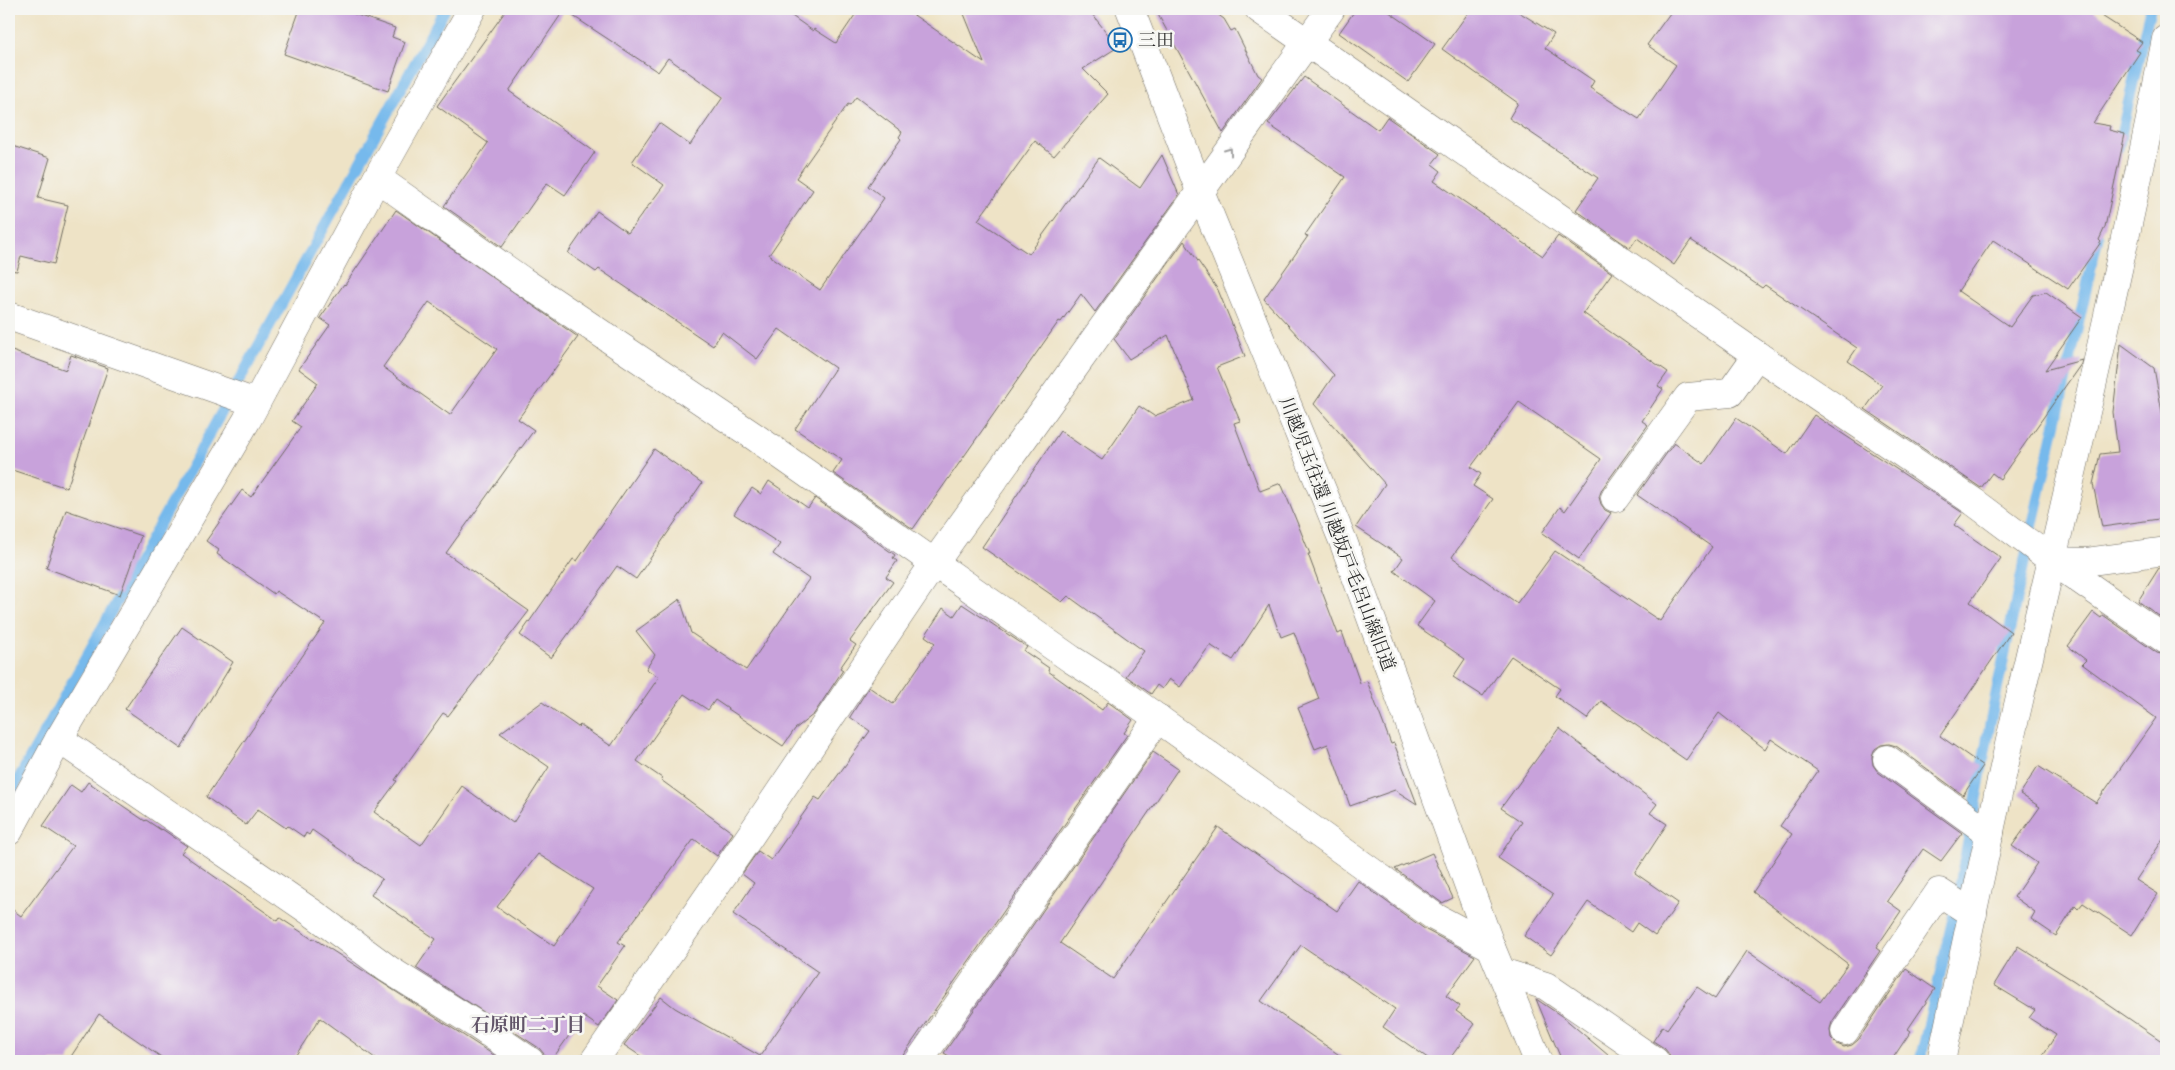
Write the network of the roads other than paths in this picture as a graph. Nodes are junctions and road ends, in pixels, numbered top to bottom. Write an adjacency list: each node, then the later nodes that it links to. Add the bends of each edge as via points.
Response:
1 (472, 9): 7 (street)
2 (1130, 9): 8 (street, 川越児玉往還 川越坂戸毛呂山線旧道)
3 (1259, 9): 6 (street)
4 (1331, 9): 6 (street)
5 (2166, 39): 14 (street)
6 (1307, 43): 8 (street, one-way to 6); 10 (street)
7 (377, 178): 11 (street); 15 (street)
8 (1200, 190): 15 (street); 23 (street, 川越児玉往還 川越坂戸毛呂山線旧道, via 1343,541)
9 (9, 316): 11 (street)
10 (1757, 355): 12 (street, via 1730,393 1688,397); 14 (street, via 1974,502)
11 (256, 403): 18 (street)
12 (1615, 498)
13 (2166, 551): 14 (street, via 2085,562)
14 (2053, 561): 16 (street); 21 (street)
15 (935, 562): 17 (street); 27 (street)
16 (2166, 640)
17 (1158, 718): 23 (street, via 1435,917); 28 (street)
18 (59, 739): 20 (street); 26 (street, via 314,914 388,970)
19 (1888, 759): 21 (street)
20 (9, 831)
21 (1990, 834): 22 (street)
22 (1973, 914): 25 (street, via 1939,892); 31 (street)
23 (1491, 947): 24 (street, 川越児玉往還 川越坂戸毛呂山線旧道)
24 (1502, 972): 29 (street, 川越児玉往還 川越坂戸毛呂山線旧道); 30 (street, via 1546,986)
25 (1845, 1031)
26 (530, 1061)
27 (594, 1061)
28 (919, 1061)
29 (1538, 1061)
30 (1655, 1061)
31 (1941, 1061)

